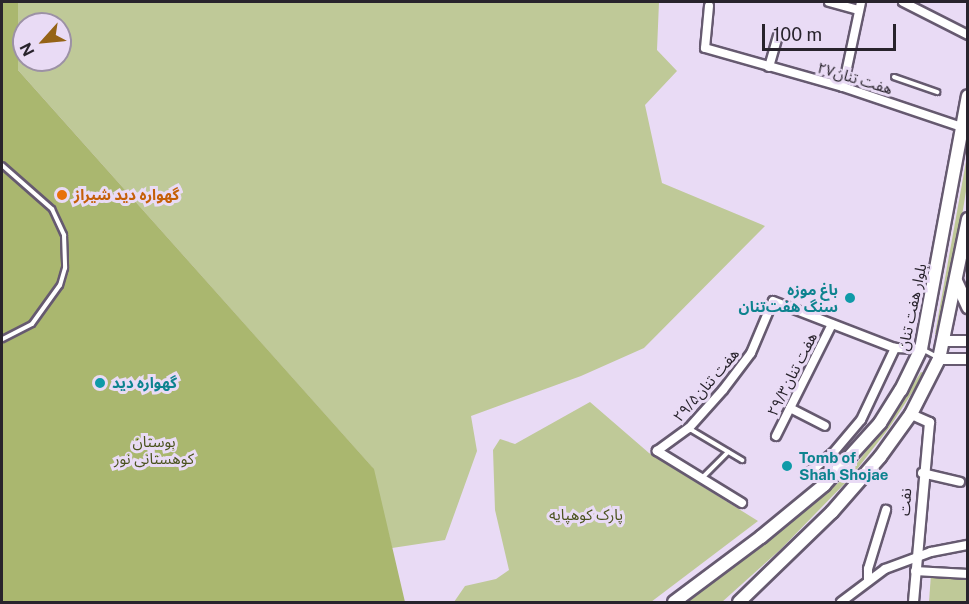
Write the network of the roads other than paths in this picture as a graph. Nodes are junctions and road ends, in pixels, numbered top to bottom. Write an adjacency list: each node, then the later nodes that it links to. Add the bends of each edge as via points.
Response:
1 (829, 2): 5 (street)
2 (861, 2): 5 (street)
3 (903, 2): 7 (street)
4 (709, 6): 8 (street, هفت تنان۲۷, via 705,48)
5 (858, 10): 10 (street)
6 (778, 35): 8 (street)
7 (968, 35)
8 (769, 67): 10 (street, هفت تنان۲۷)
9 (894, 77): 11 (lane)
10 (843, 87): 13 (street, هفت تنان۲۷)
11 (937, 92)
12 (968, 96): 13 (main road, بلوار هفت تنان)
13 (962, 127): 24 (main road, بلوار هفت تنان)
14 (2, 165): 20 (lane, via 52,209 64,235 65,268 60,285 32,324)
15 (968, 219): 16 (main road)
16 (963, 263): 17 (main road)
17 (956, 280): 18 (main road); 21 (main road)
18 (968, 307)
19 (832, 324): 23 (street); 27 (street, ۲۹/۳هفت تنان); 30 (street, ۲۹/۵هفت تنان, via 773,301 751,353)
20 (2, 339)
21 (944, 341): 22 (main road); 25 (main road)
22 (968, 341)
23 (895, 348): 24 (street); 34 (street, via 861,420)
24 (921, 349): 25 (lane); 45 (main road, بلوار هفت تنان, via 880,423 849,460 761,537)
25 (939, 359): 26 (main road); 28 (main road)
26 (968, 359)
27 (790, 408): 29 (street); 31 (street, ۲۹/۳هفت تنان)
28 (911, 414): 35 (street, نفت, via 929,422); 46 (main road, via 880,458 832,512)
29 (825, 426)
30 (689, 428): 32 (lane); 36 (street, ۲۹/۵هفت تنان, via 657,451)
31 (776, 436)
32 (728, 452): 33 (lane); 36 (lane)
33 (742, 460)
34 (810, 472)
35 (922, 473): 37 (street); 41 (street, نفت)
36 (701, 478): 38 (street, ۲۹/۵هفت تنان)
37 (960, 482)
38 (742, 503)
39 (886, 510): 44 (street)
40 (968, 545): 41 (street)
41 (916, 556): 42 (street, نفت); 44 (street)
42 (915, 571): 43 (street); 48 (street, نفت)
43 (968, 574)
44 (868, 581): 47 (street)
45 (674, 603)
46 (739, 603)
47 (841, 603)
48 (913, 603)

